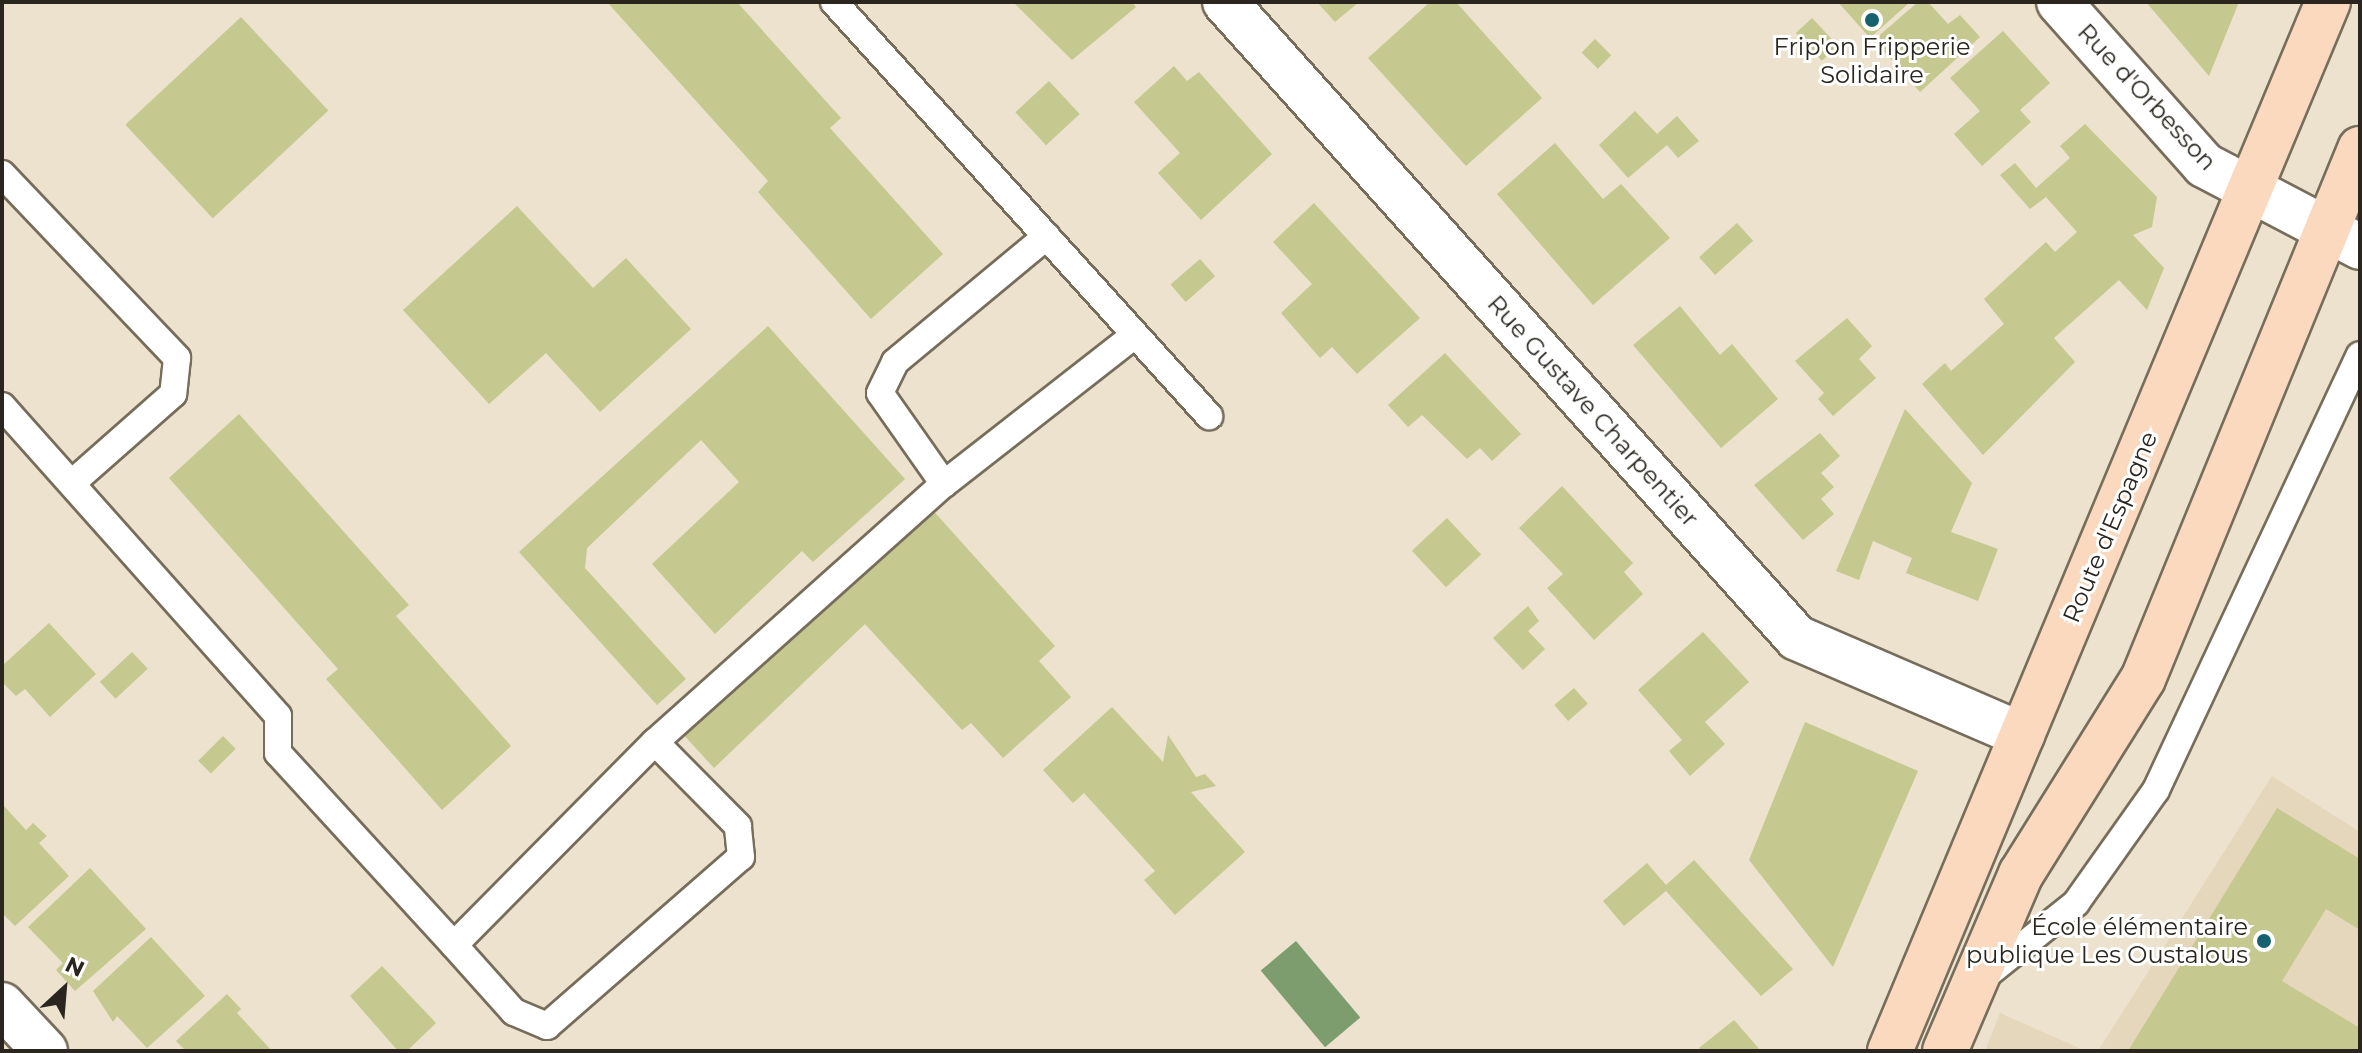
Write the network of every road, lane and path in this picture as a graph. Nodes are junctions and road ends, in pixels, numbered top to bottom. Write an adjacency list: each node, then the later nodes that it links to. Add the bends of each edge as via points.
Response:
1 (834, 2): 8 (lane)
2 (1225, 2): 16 (street, Rue Gustave Charpentier, via 1797,638)
3 (2059, 2): 7 (street, Rue d'Orbesson, via 2204,165)
4 (2328, 2): 7 (main road, Route d'Espagne)
5 (2360, 149): 9 (main road)
6 (2, 174): 14 (lane, via 177,358 173,394)
7 (2252, 195): 9 (street, Rue d'Orbesson); 16 (main road, Route d'Espagne)
8 (1047, 236): 10 (lane); 15 (lane, via 895,362 880,393)
9 (2343, 240): 19 (main road, via 2143,679 2021,874)
10 (1135, 335): 13 (lane); 15 (lane)
11 (2360, 355): 19 (lane, via 2156,790 2076,903)
12 (2, 406): 14 (lane)
13 (1209, 416)
14 (72, 483): 18 (lane, via 278,716 278,753)
15 (944, 484): 17 (lane)
16 (2022, 735): 22 (main road, Route d'Espagne)
17 (655, 742): 18 (lane); 18 (lane, via 738,826 741,857 547,1026 514,1012)
18 (454, 945)
19 (1974, 984): 23 (main road)
20 (2, 1005): 21 (street)
21 (45, 1051)
22 (1890, 1051)
23 (1945, 1051)

